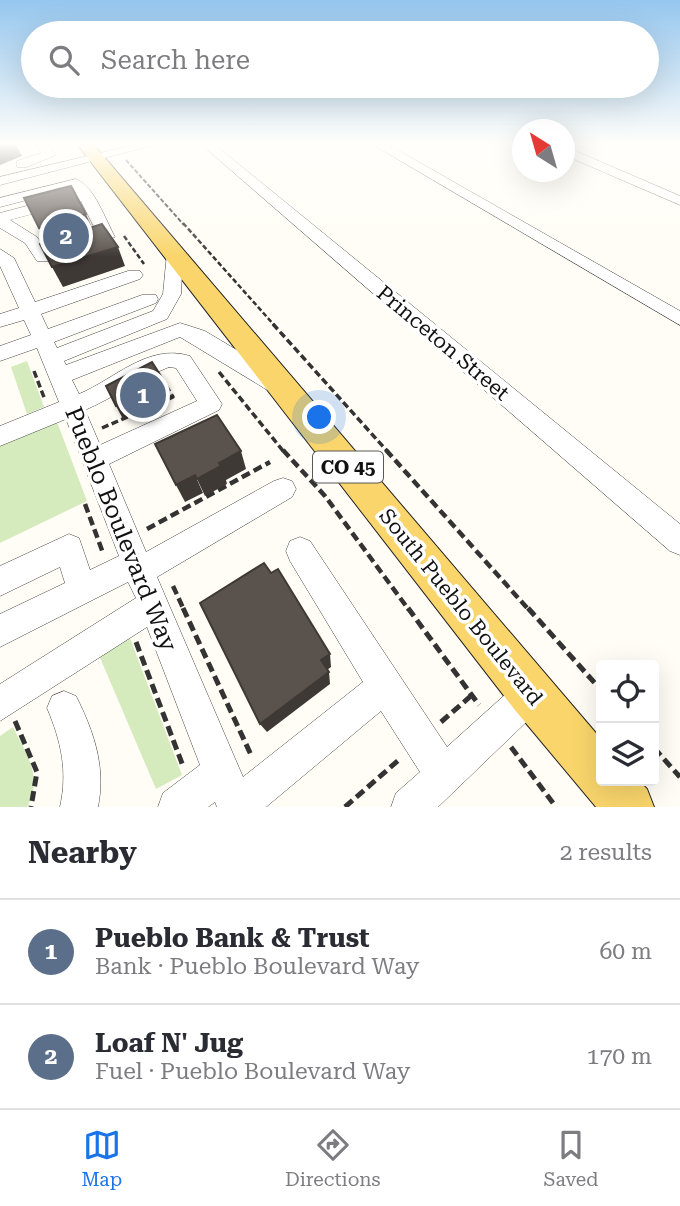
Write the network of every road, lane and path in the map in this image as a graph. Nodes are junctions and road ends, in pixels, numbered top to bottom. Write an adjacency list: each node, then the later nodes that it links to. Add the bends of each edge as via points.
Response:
1 (114, 182): 13 (main road, South Pueblo Boulevard / CO 45)
2 (128, 182): 42 (path)
3 (252, 182): 34 (street, Princeton Street)
4 (443, 182): 17 (street)
5 (636, 182): 7 (street)
6 (85, 195): 8 (lane, via 76,183); 9 (lane); 10 (street)
7 (680, 201)
8 (0, 203)
9 (0, 220): 11 (street, via 31,240)
10 (112, 232): 11 (street); 13 (path)
11 (41, 254): 12 (street)
12 (3, 259): 15 (street, Pueblo Boulevard Way)
13 (152, 265): 14 (lane); 21 (street, via 174,290 160,315); 24 (main road, South Pueblo Boulevard / CO 45)
14 (70, 297): 15 (lane); 19 (street)
15 (17, 298): 18 (street); 21 (street, Pueblo Boulevard Way)
16 (149, 299): 19 (lane)
17 (680, 319)
18 (0, 321)
19 (84, 323): 21 (lane)
20 (0, 354): 21 (lane)
21 (51, 357): 24 (street, via 180,330 198,336); 25 (street, Pueblo Boulevard Way)
22 (213, 365): 44 (path, via 325,496)
23 (163, 380): 26 (path, via 173,397)
24 (285, 389): 43 (main road, South Pueblo Boulevard / CO 45)
25 (80, 403): 26 (path); 27 (street); 28 (street, Pueblo Boulevard Way); 28 (street, via 111,390 126,376 175,358 183,361 211,404)
26 (102, 428): 28 (path)
27 (0, 436)
28 (102, 455): 36 (street, Pueblo Boulevard Way)
29 (270, 463): 33 (path)
30 (283, 489): 36 (street)
31 (85, 504): 36 (path)
32 (142, 518): 33 (path)
33 (147, 529): 36 (path)
34 (680, 542)
35 (300, 551): 41 (street)
36 (136, 568): 38 (street); 39 (street, Pueblo Boulevard Way); 53 (path)
37 (0, 581): 38 (street, via 69,548)
38 (82, 591): 40 (street)
39 (140, 614): 45 (street); 55 (street, Pueblo Boulevard Way); 55 (path)
40 (0, 631)
41 (385, 685): 48 (lane); 53 (lane)
42 (596, 685)
43 (531, 694): 47 (street); 50 (main road, South Pueblo Boulevard / CO 45)
44 (472, 695): 47 (path); 48 (path)
45 (5, 701): 56 (path, via 37,765)
46 (64, 708): 57 (street, via 81,756)
47 (495, 727): 51 (street); 61 (path)
48 (421, 740): 51 (lane); 59 (path)
49 (659, 754): 52 (path)
50 (596, 769)
51 (444, 776): 60 (street)
52 (680, 777)
53 (265, 784): 58 (lane)
54 (610, 786): 62 (main road)
55 (198, 791): 58 (street, Pueblo Boulevard Way)
56 (31, 807)
57 (79, 807)
58 (236, 807)
59 (345, 807)
60 (410, 807)
61 (556, 807)
62 (629, 807)

